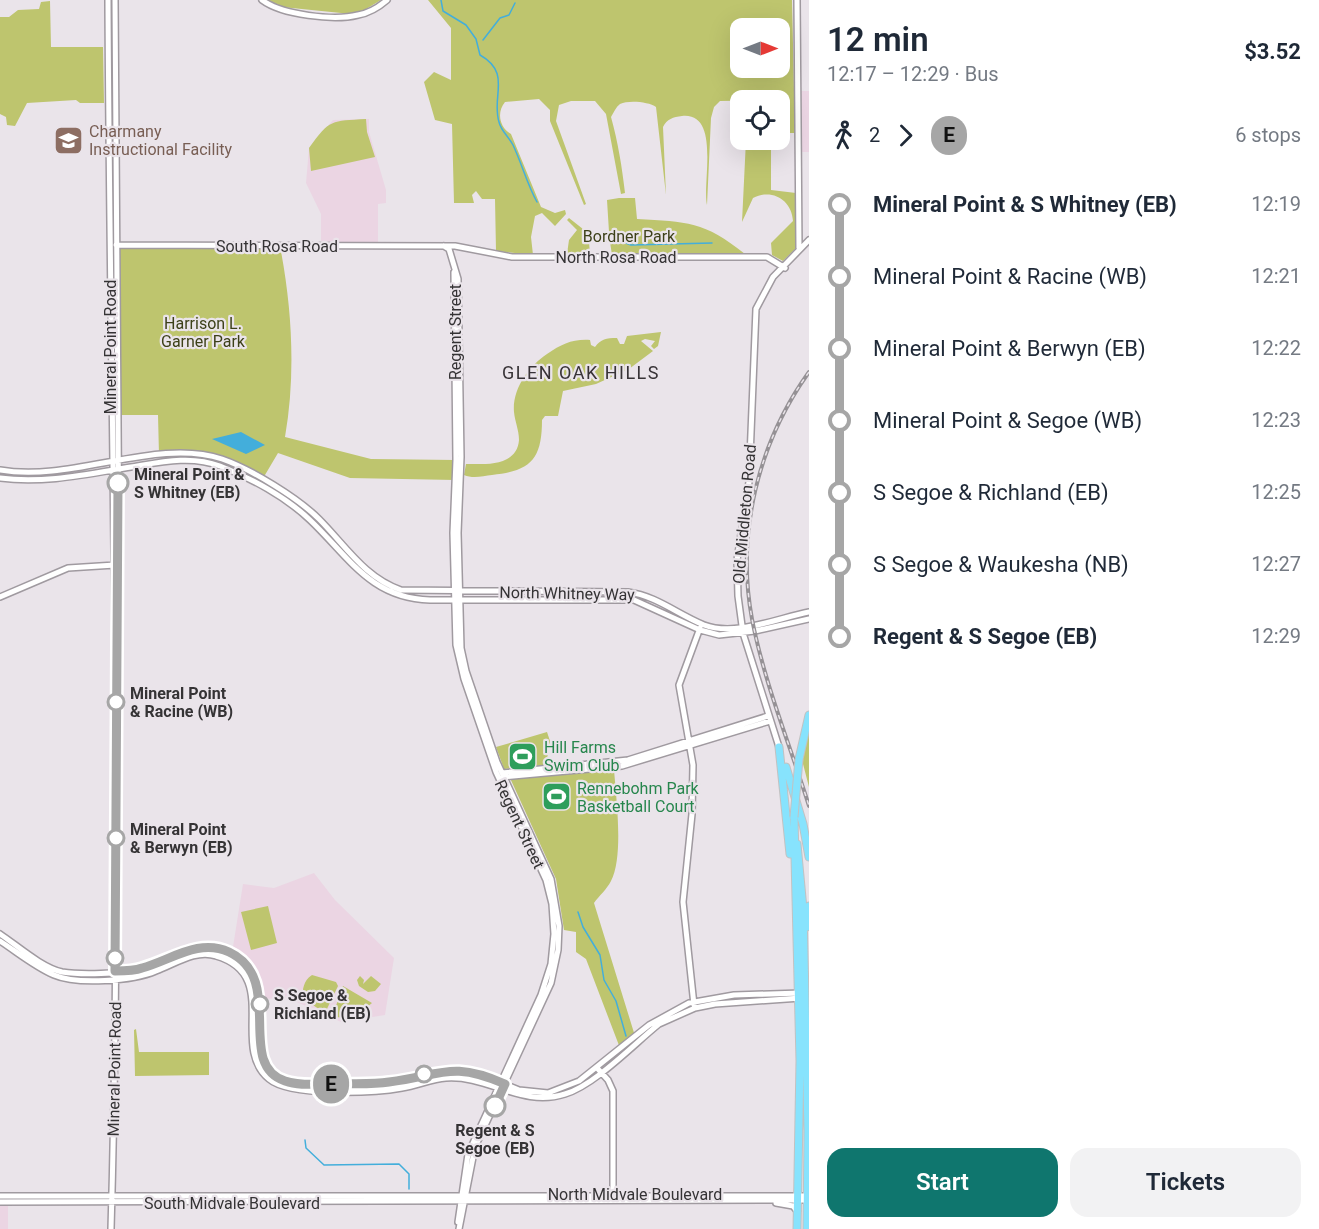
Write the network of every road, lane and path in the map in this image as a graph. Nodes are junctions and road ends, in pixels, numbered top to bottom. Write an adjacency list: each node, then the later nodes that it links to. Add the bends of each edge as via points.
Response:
1 (108, 0): 9 (street, Mineral Point Road)
2 (115, 0): 10 (street, Mineral Point Road)
3 (262, 0): 4 (street, via 286,11 342,17 365,13)
4 (387, 0)
5 (797, 0): 6 (street)
6 (799, 221): 7 (street); 12 (street)
7 (802, 236): 8 (street); 12 (street)
8 (809, 242): 12 (street, Old Middleton Road)
9 (110, 245): 10 (street, South Rosa Road); 15 (street, Mineral Point Road)
10 (117, 245): 11 (street, South Rosa Road); 14 (street, Mineral Point Road)
11 (444, 246): 13 (street, North Rosa Road, via 512,257 767,257); 21 (street, Regent Street, via 449,249 458,279 461,438)
12 (801, 247): 13 (street, Old Middleton Road)
13 (784, 267): 27 (street, Old Middleton Road, via 761,296 755,314 748,482 737,560)
14 (118, 462): 15 (street, North Whitney Way); 16 (street, Mineral Point Road); 21 (street, North Whitney Way, via 188,453 225,460 296,500 385,584 411,592)
15 (111, 463): 17 (street, North Whitney Way, via 45,472); 18 (street, Mineral Point Road)
16 (118, 469): 18 (street, North Whitney Way); 20 (street, Mineral Point Road); 23 (street, North Whitney Way, via 185,460 220,466 294,507 365,577 387,592 410,598)
17 (0, 470)
18 (111, 470): 19 (street, North Whitney Way, via 39,480); 20 (street, Mineral Point Road)
19 (0, 478)
20 (116, 565): 22 (street, via 68,568); 39 (street, Mineral Point Road)
21 (456, 592): 23 (street, Regent Street); 26 (street, North Whitney Way, via 637,593 654,598)
22 (0, 597)
23 (456, 599): 26 (street, North Whitney Way, via 634,600); 32 (street, Regent Street, via 466,671)
24 (809, 612): 27 (street, North Whitney Way)
25 (809, 619): 27 (street, North Whitney Way)
26 (701, 627): 27 (street, North Whitney Way); 30 (street, via 679,685)
27 (743, 629): 29 (street, Old Middleton Road)
28 (809, 716): 33 (main road, bridge, via 802,741)
29 (769, 719): 30 (street); 31 (street, Old Middleton Road)
30 (688, 744): 32 (street, via 604,764); 46 (street, via 693,781 683,902)
31 (779, 747): 34 (main road); 35 (main road)
32 (502, 775): 48 (street, Regent Street, via 555,892 558,950 546,997)
33 (794, 830): 35 (main road); 40 (main road, via 803,901)
34 (809, 857)
35 (794, 879): 43 (main road)
36 (809, 906): 40 (main road)
37 (0, 934): 39 (street, via 56,970)
38 (0, 941): 41 (street, via 55,975)
39 (115, 971): 41 (street, Mineral Point Road); 48 (street, via 141,969 199,948 220,949 236,956 249,969 259,992 262,1057 272,1073 286,1082 379,1083 452,1070 470,1071)
40 (804, 978): 43 (main road)
41 (115, 979): 48 (street, via 141,977 199,955 232,962 245,975 252,993 253,1051 257,1063 270,1080 292,1090 383,1090 451,1078); 53 (street, Mineral Point Road)
42 (780, 993): 43 (street); 44 (street); 45 (street)
43 (800, 996): 45 (street); 52 (main road)
44 (720, 997): 45 (street, via 746,998); 46 (street)
45 (750, 1002): 46 (street)
46 (694, 1005): 47 (street, via 659,1024); 47 (street, via 660,1017)
47 (599, 1070): 48 (street, via 548,1093); 49 (street, via 613,1091)
48 (501, 1086): 50 (street, Regent Street, via 475,1147)
49 (613, 1194): 50 (street, North Midvale Boulevard); 52 (street, North Midvale Boulevard); 56 (street)
50 (464, 1195): 53 (street, South Midvale Boulevard); 55 (street, Regent Street)
51 (0, 1196): 53 (street, South Midvale Boulevard)
52 (800, 1198): 57 (street, North Midvale Boulevard); 58 (main road); 62 (main road)
53 (112, 1199): 54 (street, South Midvale Boulevard); 55 (street, South Midvale Boulevard); 59 (street, Mineral Point Road)
54 (0, 1202)
55 (462, 1202): 56 (street, North Midvale Boulevard); 60 (street, Regent Street)
56 (613, 1202): 57 (street, North Midvale Boulevard)
57 (763, 1202): 58 (street, via 793,1206)
58 (798, 1211): 61 (main road)
59 (111, 1229)
60 (458, 1229)
61 (797, 1229)
62 (805, 1229)

